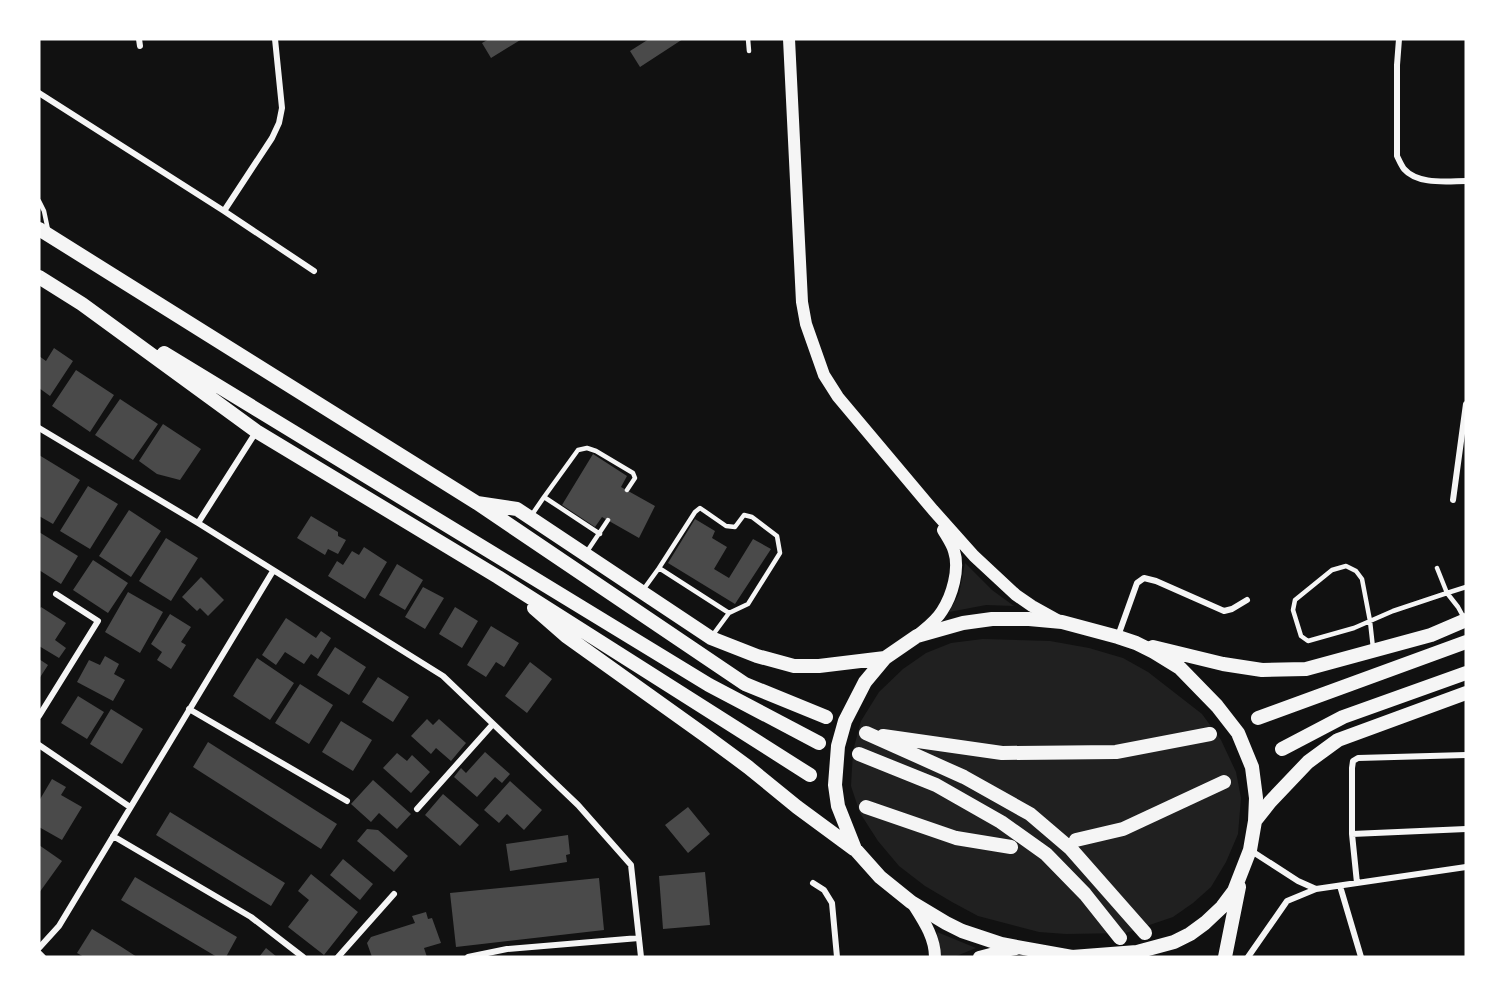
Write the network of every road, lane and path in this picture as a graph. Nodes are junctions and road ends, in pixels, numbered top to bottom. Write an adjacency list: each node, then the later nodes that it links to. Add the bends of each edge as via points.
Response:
1 (275, 39): 9 (street, via 282,108 279,123)
2 (748, 39): 5 (lane)
3 (789, 39): 21 (main road, via 806,324 824,375 838,397)
4 (1399, 39): 7 (street, via 1397,156 1411,175 1424,180)
5 (749, 51)
6 (39, 93): 9 (street)
7 (1466, 181)
8 (39, 201): 10 (lane, via 44,211)
9 (225, 211): 11 (street)
10 (44, 232): 20 (main road)
11 (314, 271)
12 (39, 277): 13 (main road)
13 (82, 304): 16 (main road); 55 (main road, via 709,685)
14 (1466, 404): 19 (street)
15 (39, 428): 24 (street)
16 (256, 431): 24 (street); 30 (main road)
17 (627, 490): 18 (lane, via 633,473 587,448 578,450)
18 (544, 497): 22 (lane); 25 (lane)
19 (1453, 500)
20 (477, 503): 22 (main road, via 517,509); 51 (main road, via 745,684)
21 (933, 510): 39 (main road, via 1016,595); 40 (main road, via 954,551 957,566 942,611)
22 (529, 518): 26 (main road)
23 (608, 520): 25 (lane)
24 (198, 523): 29 (street)
25 (600, 534): 26 (lane)
26 (585, 555): 32 (main road)
27 (659, 568): 32 (lane); 36 (lane); 36 (lane, via 700,508 726,526 735,526 744,515 752,517 777,536 780,554 747,604)
28 (1437, 568): 34 (lane)
29 (273, 570): 49 (street); 53 (street, via 443,676)
30 (498, 577): 60 (main road); 72 (main road, via 566,636)
31 (1466, 587): 34 (lane)
32 (641, 592): 42 (main road)
33 (56, 594): 50 (street, via 98,621)
34 (1447, 594): 37 (lane); 38 (lane)
35 (1247, 600): 41 (street, via 1224,610 1144,578 1137,583)
36 (729, 613): 42 (lane)
37 (1466, 620): 45 (main road)
38 (1370, 621): 38 (lane, via 1308,641 1301,636 1293,610 1295,600 1332,570 1346,566 1362,579); 45 (lane)
39 (1062, 622): 40 (main road, via 975,621); 41 (main road)
40 (917, 636): 46 (main road)
41 (1118, 637): 44 (main road)
42 (711, 638): 46 (main road, via 794,666)
43 (1466, 642): 52 (main road)
44 (1136, 643): 45 (main road, via 1262,670 1306,669); 66 (main road, via 1180,668 1238,734 1252,767)
45 (1373, 652)
46 (885, 658): 72 (main road, via 857,696 838,746 838,806)
47 (1466, 673): 57 (main road, via 1343,717)
48 (1466, 693): 66 (main road, via 1338,740 1308,762)
49 (189, 709): 62 (street); 63 (street)
50 (39, 716)
51 (826, 717)
52 (1258, 718)
53 (493, 724): 65 (street); 83 (street, via 579,805 631,865)
54 (1210, 734): 82 (main road, via 1116,752 1002,753 866,733 964,777 1030,814 1071,849)
55 (819, 743)
56 (39, 745): 63 (street)
57 (1282, 749)
58 (859, 754): 84 (main road, via 936,785 1010,828 1046,854)
59 (1466, 755): 68 (street, via 1353,761)
60 (810, 775)
61 (1224, 782): 70 (main road, via 1123,829)
62 (347, 801)
63 (130, 807): 69 (street)
64 (866, 807): 71 (main road, via 956,838)
65 (417, 809)
66 (1255, 821): 73 (main road)
67 (1466, 829): 68 (street)
68 (1352, 834): 77 (street)
69 (113, 836): 85 (street, via 59,926); 89 (street, via 251,917)
70 (1076, 840)
71 (1011, 847)
72 (855, 849): 81 (main road, via 880,877)
73 (1250, 850): 75 (main road); 79 (street)
74 (1466, 867): 77 (street)
75 (1242, 874): 86 (main road, via 1222,907 1190,934 1173,942 1137,952 1072,957); 96 (main road)
76 (813, 883): 93 (street, via 824,890 832,903)
77 (1357, 884): 78 (street)
78 (1340, 886): 79 (street); 98 (street)
79 (1316, 889): 97 (street, via 1287,901)
80 (394, 894): 90 (street)
81 (911, 902): 86 (main road, via 962,931); 94 (main road, via 930,934)
82 (1144, 933)
83 (639, 938): 91 (street); 92 (street)
84 (1120, 938)
85 (39, 948)
86 (1020, 948): 95 (main road)
87 (39, 953): 88 (street)
88 (43, 957)
89 (303, 957)
90 (338, 957)
91 (468, 957)
92 (641, 957)
93 (837, 957)
94 (934, 957)
95 (979, 957)
96 (1225, 957)
97 (1248, 957)
98 (1361, 957)

